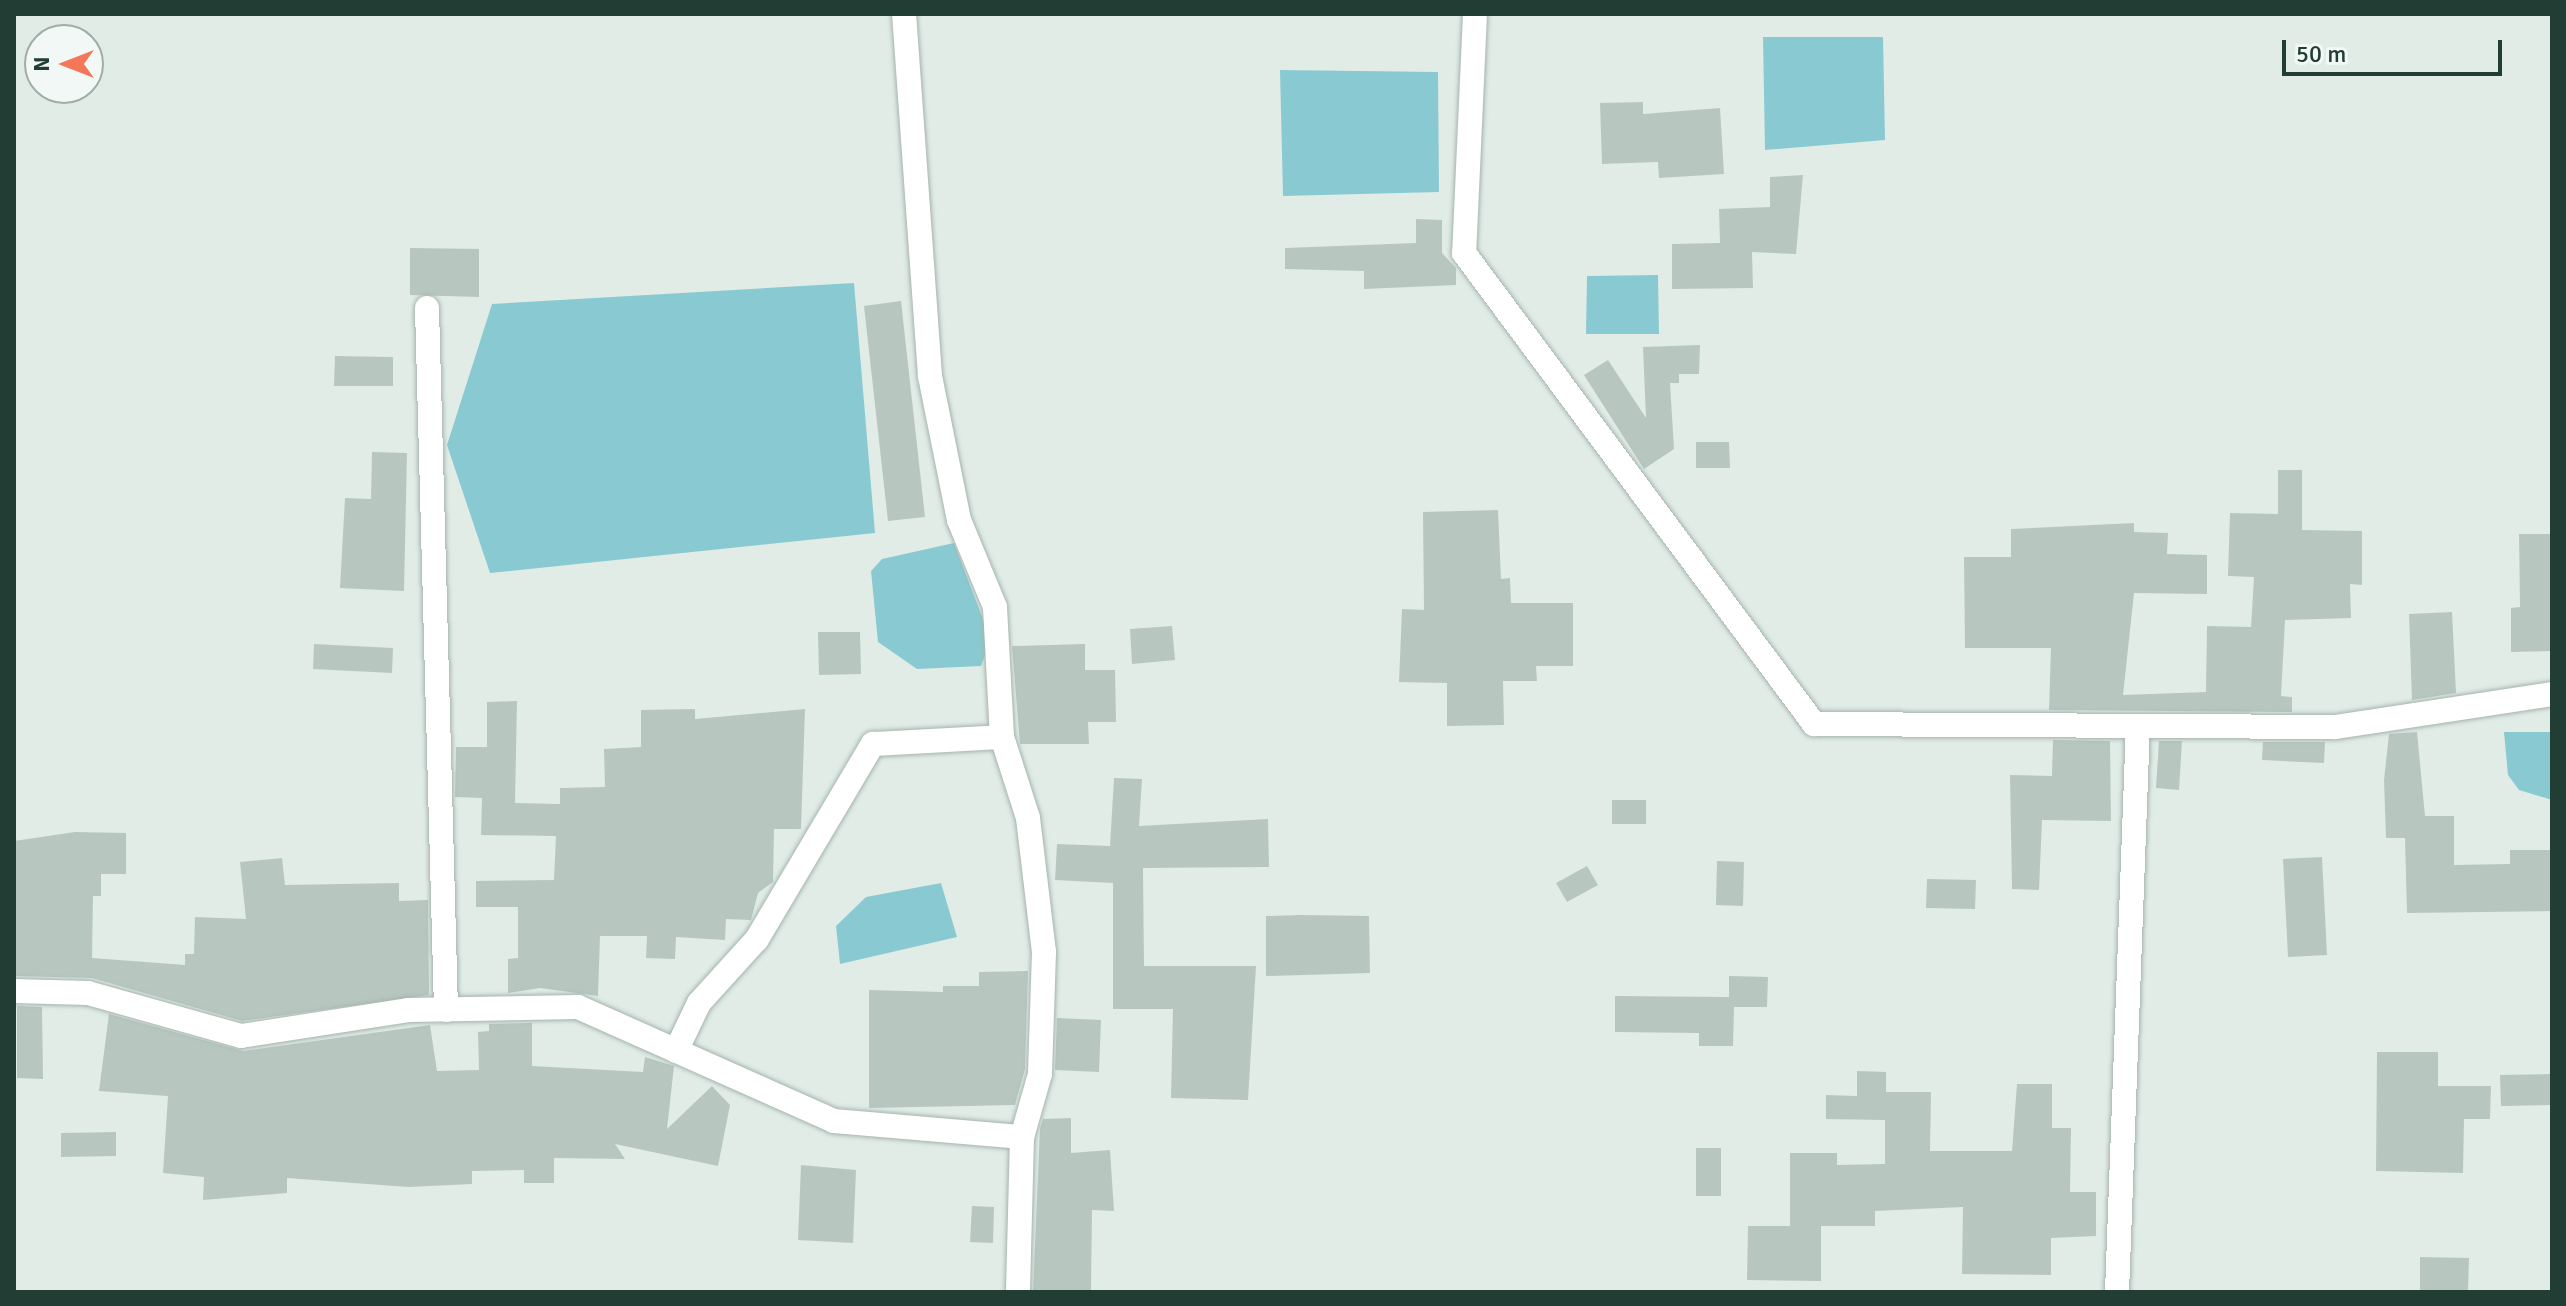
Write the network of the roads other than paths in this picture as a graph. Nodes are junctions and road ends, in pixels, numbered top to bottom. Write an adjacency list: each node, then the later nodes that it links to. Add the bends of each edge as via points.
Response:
1 (904, 14): 6 (street, via 930,376 959,520 995,607)
2 (1475, 14): 5 (street, via 1464,253 1814,724)
3 (427, 308): 8 (street)
4 (2552, 694): 5 (street, via 2335,727)
5 (2138, 726): 12 (street)
6 (1002, 737): 9 (street, via 873,744 757,939 699,1003); 10 (street, via 1028,818 1044,952 1040,1074)
7 (14, 991): 8 (street, via 88,993 241,1036)
8 (446, 1010): 9 (street, via 578,1007)
9 (676, 1051): 10 (street, via 834,1121)
10 (1022, 1137): 11 (street)
11 (1018, 1292)
12 (2117, 1292)

